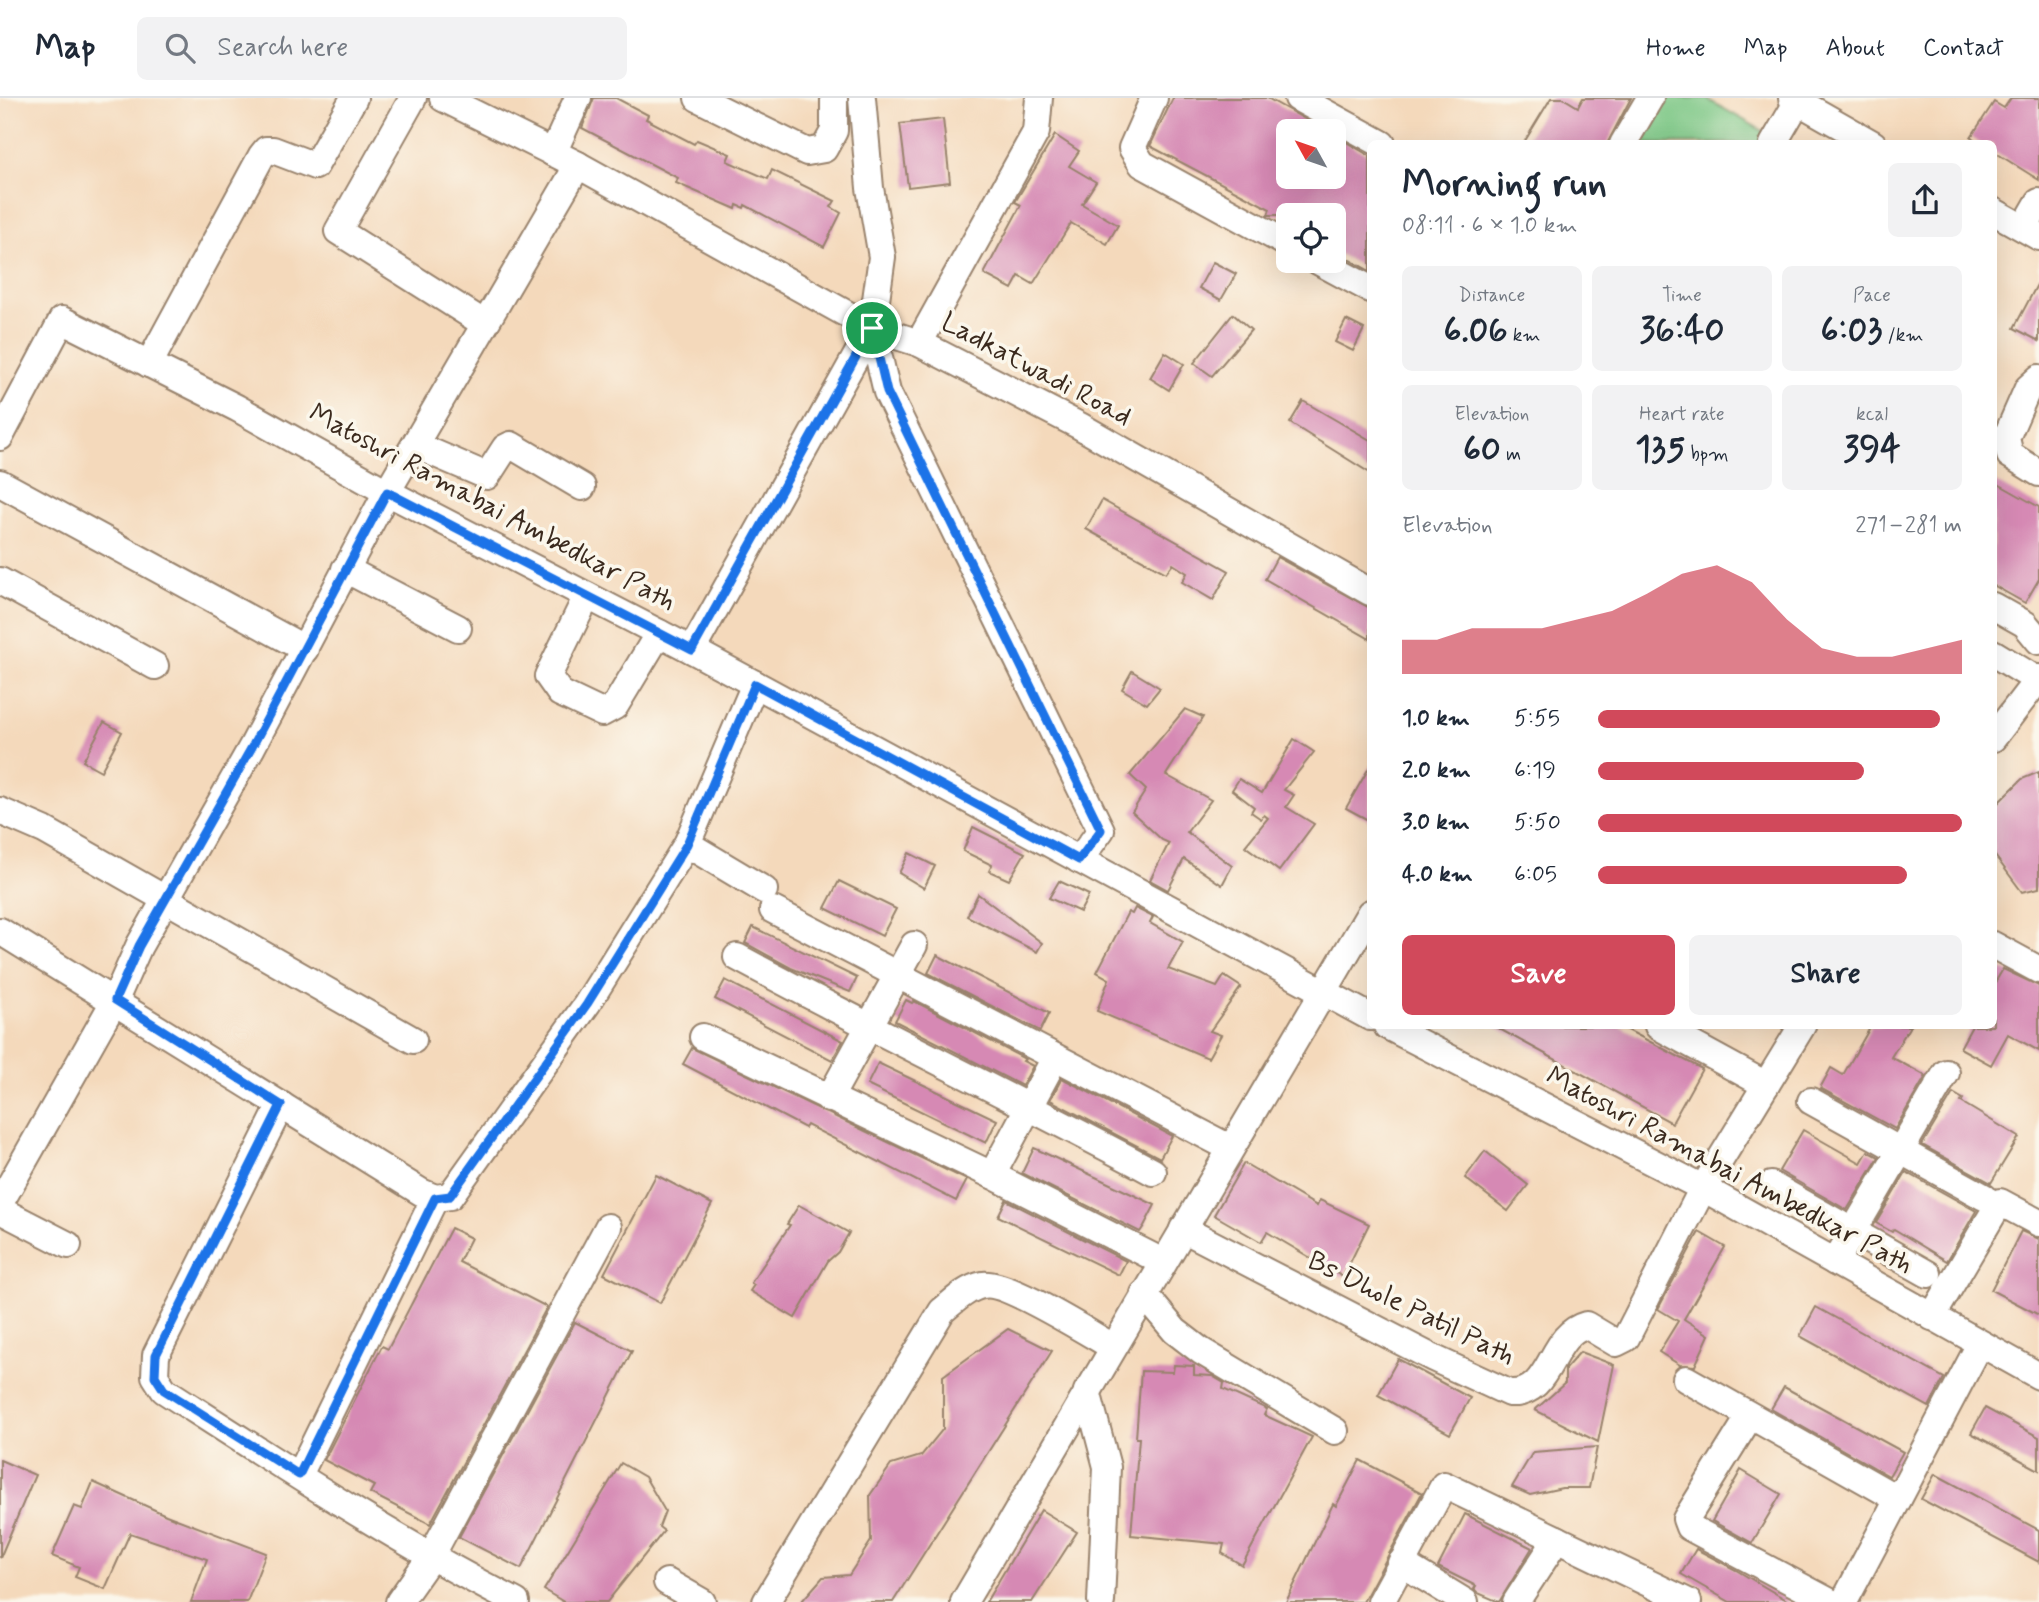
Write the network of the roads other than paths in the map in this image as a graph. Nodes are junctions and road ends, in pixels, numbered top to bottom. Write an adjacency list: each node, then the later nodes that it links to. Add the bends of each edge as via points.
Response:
1 (354, 98): 28 (street, via 315,166 273,150 262,155)
2 (413, 98): 25 (street, via 338,231)
3 (443, 98): 17 (street, Ladkatwadi Road)
4 (579, 98): 17 (street)
5 (698, 98): 6 (street, via 807,152 824,149 834,131)
6 (834, 98)
7 (862, 98): 26 (street, via 882,257)
8 (1039, 98): 27 (street, via 1036,132)
9 (1154, 98): 22 (street, via 1132,148 1142,164)
10 (1298, 98): 13 (street)
11 (1650, 98): 14 (street)
12 (1795, 100): 15 (street); 16 (street)
13 (1375, 140)
14 (1625, 140)
15 (1775, 140)
16 (1866, 140)
17 (553, 153): 18 (street, Ladkatwadi Road)
18 (578, 165): 25 (street); 26 (street, Ladkatwadi Road)
19 (2039, 202): 21 (street)
20 (1997, 213): 21 (street)
21 (2031, 232)
22 (1276, 237)
23 (1340, 273): 24 (street)
24 (1367, 287)
25 (485, 324): 31 (street)
26 (872, 328): 27 (street, Ladkatwadi Road); 45 (street); 53 (street, via 887,392 1101,830)
27 (919, 343): 38 (street, Ladkatwadi Road, via 1080,426)
28 (149, 364): 30 (street, Matoshri Ramabai Ambedkar Path, via 62,320); 35 (street, Matoshri Ramabai Ambedkar Path)
29 (2039, 378): 32 (street, via 2028,388 2006,438 2010,455)
30 (0, 437)
31 (415, 445): 34 (street, via 486,476 511,445); 35 (street)
32 (2039, 473)
33 (0, 483): 44 (street)
34 (582, 487)
35 (387, 492): 36 (street); 39 (street, Matoshri Ramabai Ambedkar Path)
36 (345, 569): 41 (street); 44 (street)
37 (0, 581): 47 (street)
38 (1367, 590)
39 (587, 596): 42 (street, Matoshri Ramabai Ambedkar Path); 42 (street, via 548,676 560,693 608,712)
40 (1997, 608): 43 (street, via 2025,624)
41 (458, 628)
42 (659, 633): 45 (street, Matoshri Ramabai Ambedkar Path)
43 (2039, 641)
44 (305, 649): 54 (street)
45 (692, 650): 49 (street, Matoshri Ramabai Ambedkar Path)
46 (1997, 655): 48 (street)
47 (155, 666)
48 (2038, 679): 50 (street)
49 (755, 684): 52 (street); 53 (street, Matoshri Ramabai Ambedkar Path)
50 (1997, 733)
51 (0, 811): 54 (street, via 44,830)
52 (687, 844): 61 (street, via 768,900); 85 (street, via 587,1004 502,1127 450,1196)
53 (1079, 860): 62 (street, Matoshri Ramabai Ambedkar Path)
54 (167, 901): 63 (street, via 139,946); 70 (street)
55 (1367, 918): 62 (street)
56 (0, 932): 63 (street)
57 (914, 945): 61 (street)
58 (1997, 947): 60 (street)
59 (737, 957): 65 (street)
60 (2039, 970)
61 (898, 976): 65 (street); 71 (street)
62 (1322, 992): 64 (street, Matoshri Ramabai Ambedkar Path); 78 (street)
63 (115, 1000): 76 (street); 86 (street)
64 (1367, 1015)
65 (870, 1029): 74 (street); 77 (street)
66 (1393, 1029): 83 (street, Matoshri Ramabai Ambedkar Path)
67 (1663, 1029): 73 (street)
68 (1800, 1029): 73 (street)
69 (703, 1037): 74 (street)
70 (414, 1041)
71 (1055, 1058): 77 (street); 78 (street)
72 (1946, 1073): 79 (street)
73 (1766, 1085): 83 (street)
74 (829, 1099): 81 (street)
75 (1811, 1101): 79 (street)
76 (281, 1105): 85 (street); 105 (street, via 156,1355 155,1376 164,1390)
77 (1029, 1106): 80 (street); 81 (street)
78 (1230, 1149): 90 (street)
79 (1900, 1150): 84 (street); 91 (street)
80 (1153, 1172)
81 (992, 1175): 93 (street)
82 (1772, 1185): 91 (street)
83 (1703, 1188): 90 (street, Bs Dhole Patil Path, via 1626,1338 1616,1343 1586,1325 1573,1329 1562,1339 1539,1382 1520,1394 1433,1358); 94 (street, Matoshri Ramabai Ambedkar Path)
84 (1984, 1197)
85 (435, 1198): 105 (street)
86 (0, 1203)
87 (0, 1210): 92 (street)
88 (2039, 1223): 97 (street, via 2000,1202)
89 (608, 1227): 108 (street)
90 (1183, 1228): 93 (street)
91 (1852, 1232): 94 (street); 95 (street)
92 (68, 1245)
93 (1163, 1262): 96 (street)
94 (1835, 1262): 97 (street, Matoshri Ramabai Ambedkar Path)
95 (1928, 1274)
96 (1144, 1294): 99 (street); 104 (street, via 1175,1331 1201,1351)
97 (1932, 1317): 98 (street, Matoshri Ramabai Ambedkar Path)
98 (1980, 1344): 100 (street, Matoshri Ramabai Ambedkar Path); 106 (street)
99 (1113, 1347): 102 (street); 115 (street, via 1015,1292 985,1284 968,1291 942,1311)
100 (2039, 1376)
101 (1686, 1379): 103 (street)
102 (1087, 1391): 116 (street); 117 (street, via 1107,1467)
103 (1749, 1416): 106 (street); 122 (street, via 1686,1520 1689,1527)
104 (1335, 1431)
105 (299, 1475): 108 (street)
106 (1898, 1499): 123 (street)
107 (1557, 1539): 109 (street, via 1444,1485); 111 (street); 120 (street)
108 (430, 1558): 112 (street); 113 (street)
109 (1401, 1563): 118 (street); 119 (street)
110 (667, 1582): 114 (street)
111 (1651, 1594): 121 (street)
112 (399, 1602)
113 (516, 1602)
114 (702, 1602)
115 (766, 1602)
116 (964, 1602)
117 (1101, 1602)
118 (1381, 1602)
119 (1465, 1602)
120 (1516, 1602)
121 (1688, 1602)
122 (1830, 1602)
123 (1844, 1602)

